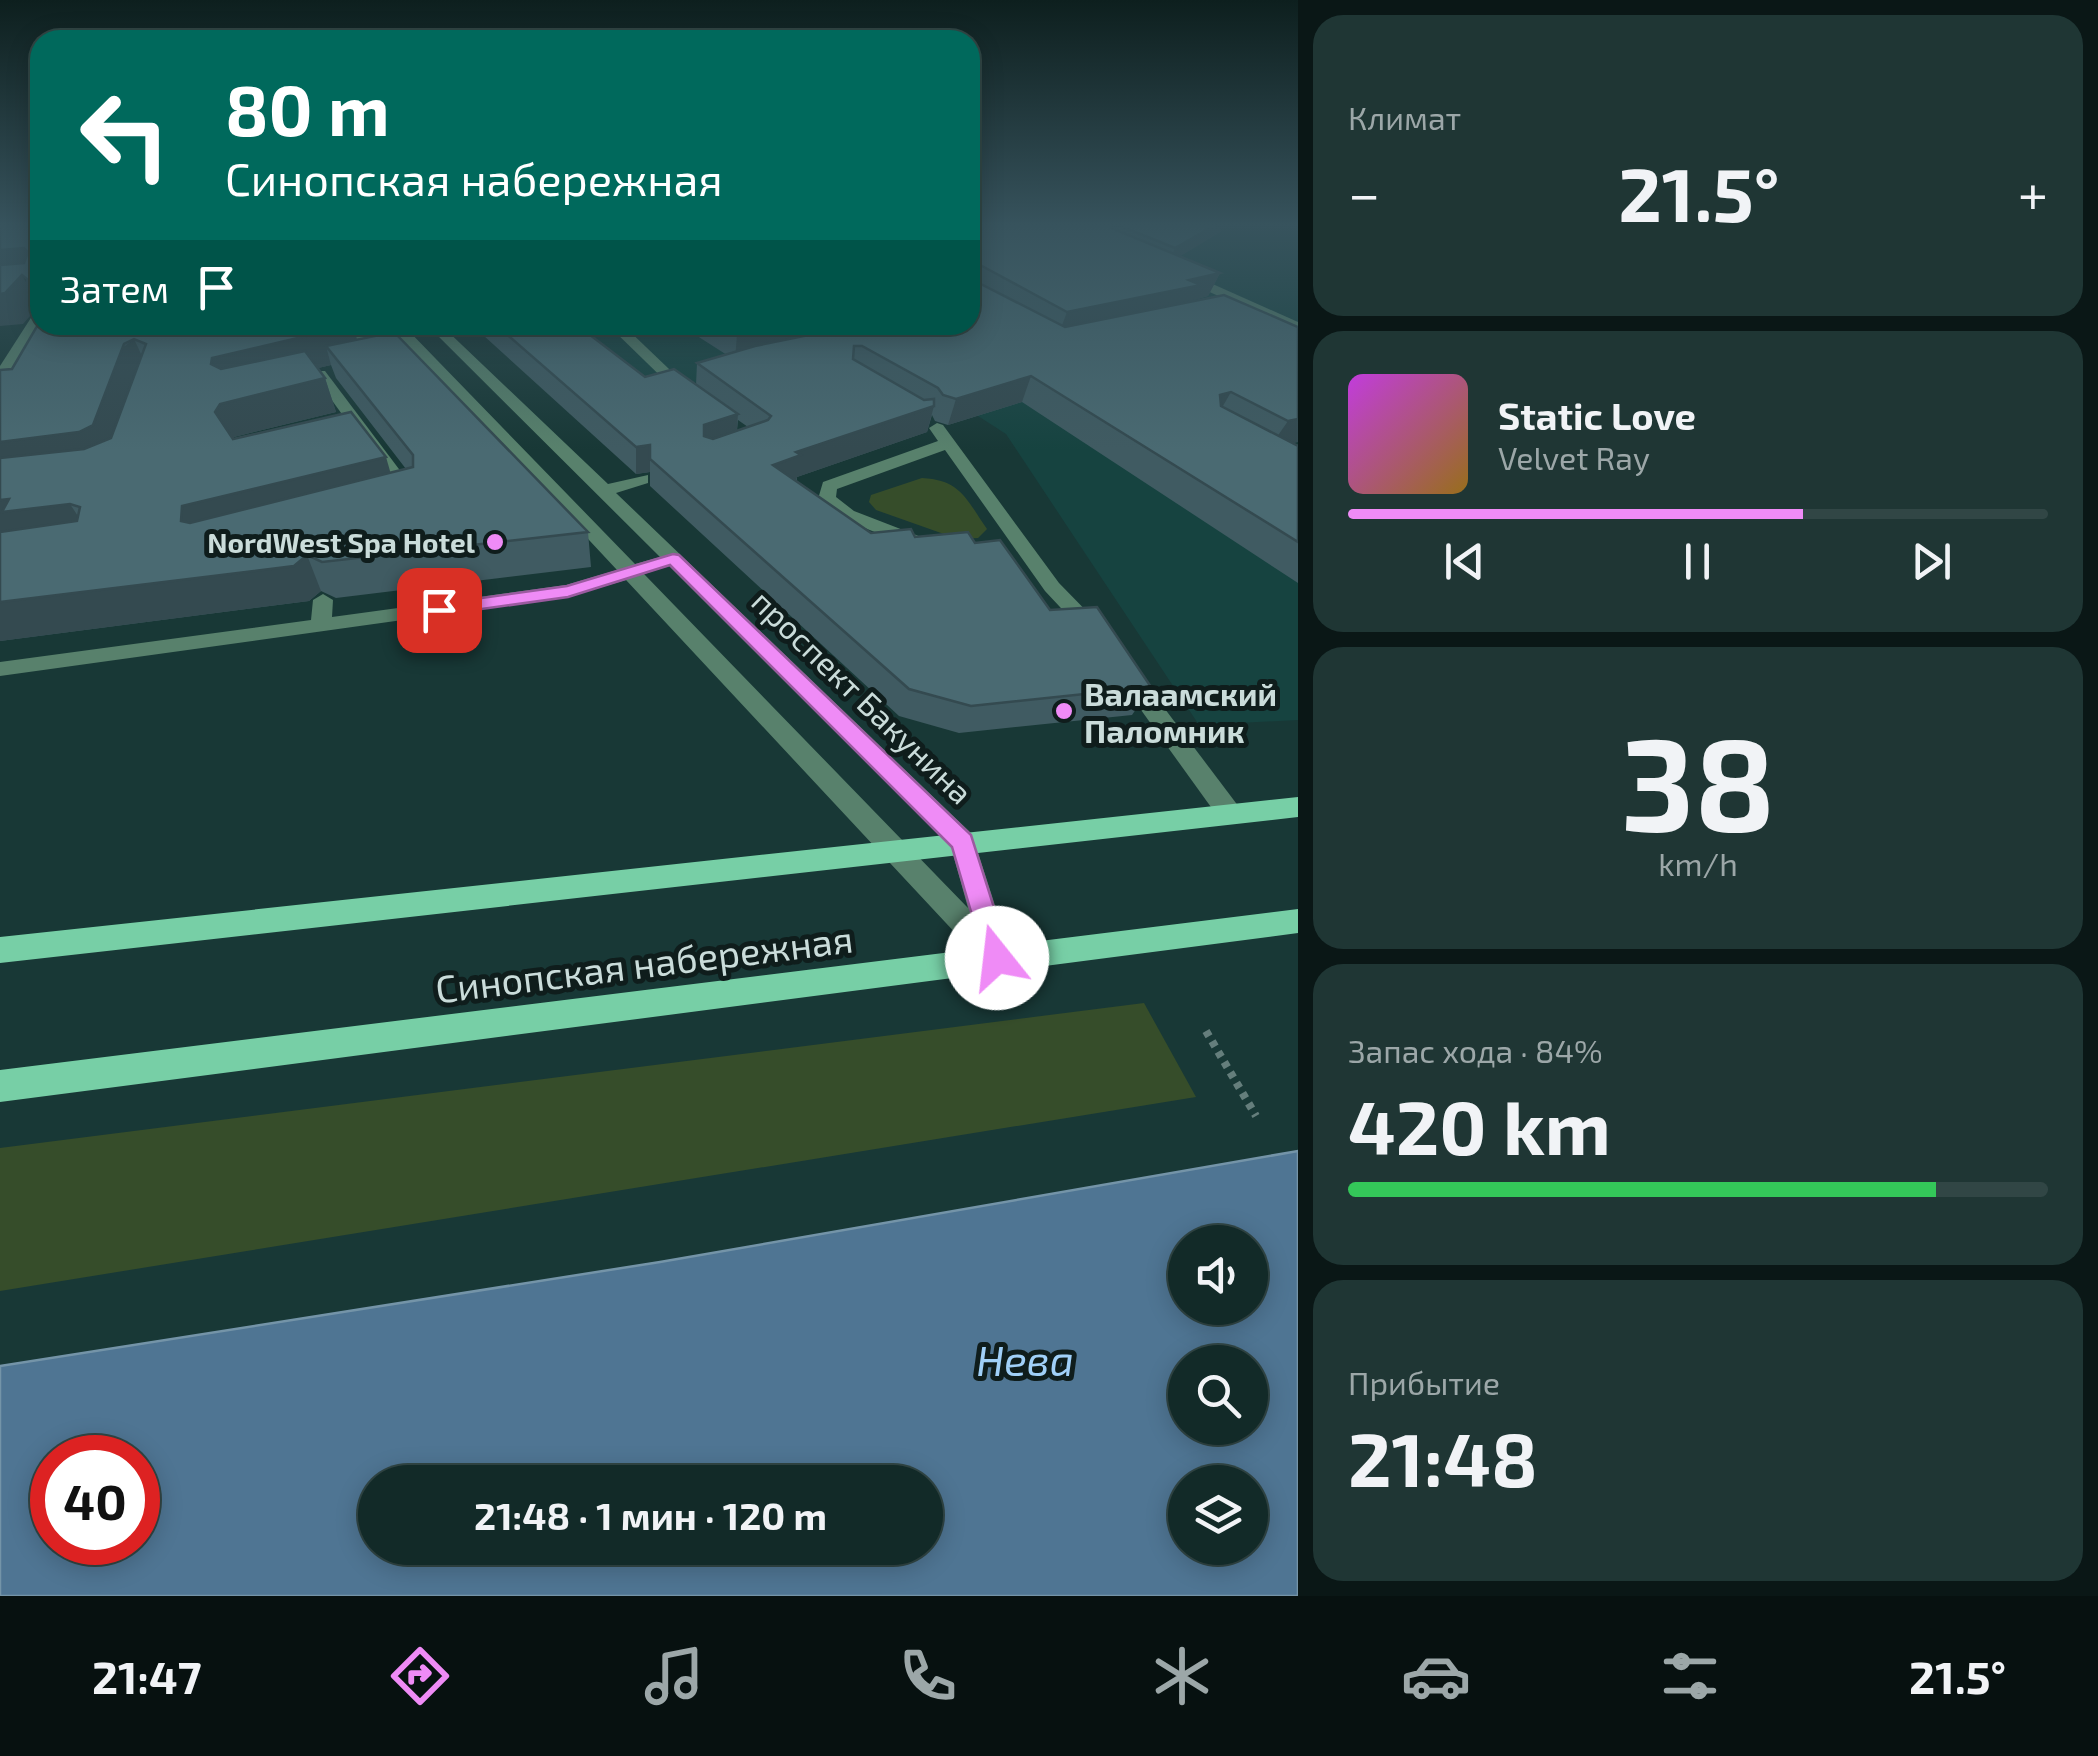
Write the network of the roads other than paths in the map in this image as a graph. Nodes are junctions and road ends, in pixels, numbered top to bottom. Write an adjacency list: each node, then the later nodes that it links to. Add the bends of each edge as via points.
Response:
1 (1243, 301): 2 (street)
2 (1249, 304): 3 (street); 4 (street)
3 (1229, 308)
4 (1298, 327)
5 (30, 329): 12 (street)
6 (360, 335): 10 (street)
7 (402, 335): 23 (street)
8 (444, 335): 19 (street, проспект Бакунина)
9 (625, 335): 14 (street)
10 (314, 346)
11 (339, 370): 16 (street, via 312,376)
12 (0, 377)
13 (688, 378): 14 (street)
14 (670, 381): 15 (street)
15 (699, 402)
16 (352, 416): 17 (street); 20 (street, via 358,439 413,496)
17 (334, 421)
18 (642, 479): 19 (street)
19 (604, 491): 22 (street, проспект Бакунина)
20 (394, 501)
21 (940, 550): 28 (street, via 848,515 827,499 829,486 943,436 1013,545 1086,620)
22 (673, 559): 23 (street); 29 (street, проспект Бакунина)
23 (632, 574): 25 (street, via 568,592); 30 (street)
24 (323, 600): 25 (street)
25 (321, 626): 26 (street)
26 (0, 669)
27 (1298, 808): 28 (main road)
28 (1230, 814): 29 (main road)
29 (963, 842): 30 (main road); 33 (street, проспект Бакунина)
30 (894, 850): 32 (main road); 33 (street)
31 (1298, 921): 33 (main road, Синопская набережная)
32 (0, 950)
33 (997, 958): 34 (main road, Синопская набережная)
34 (0, 1086)

